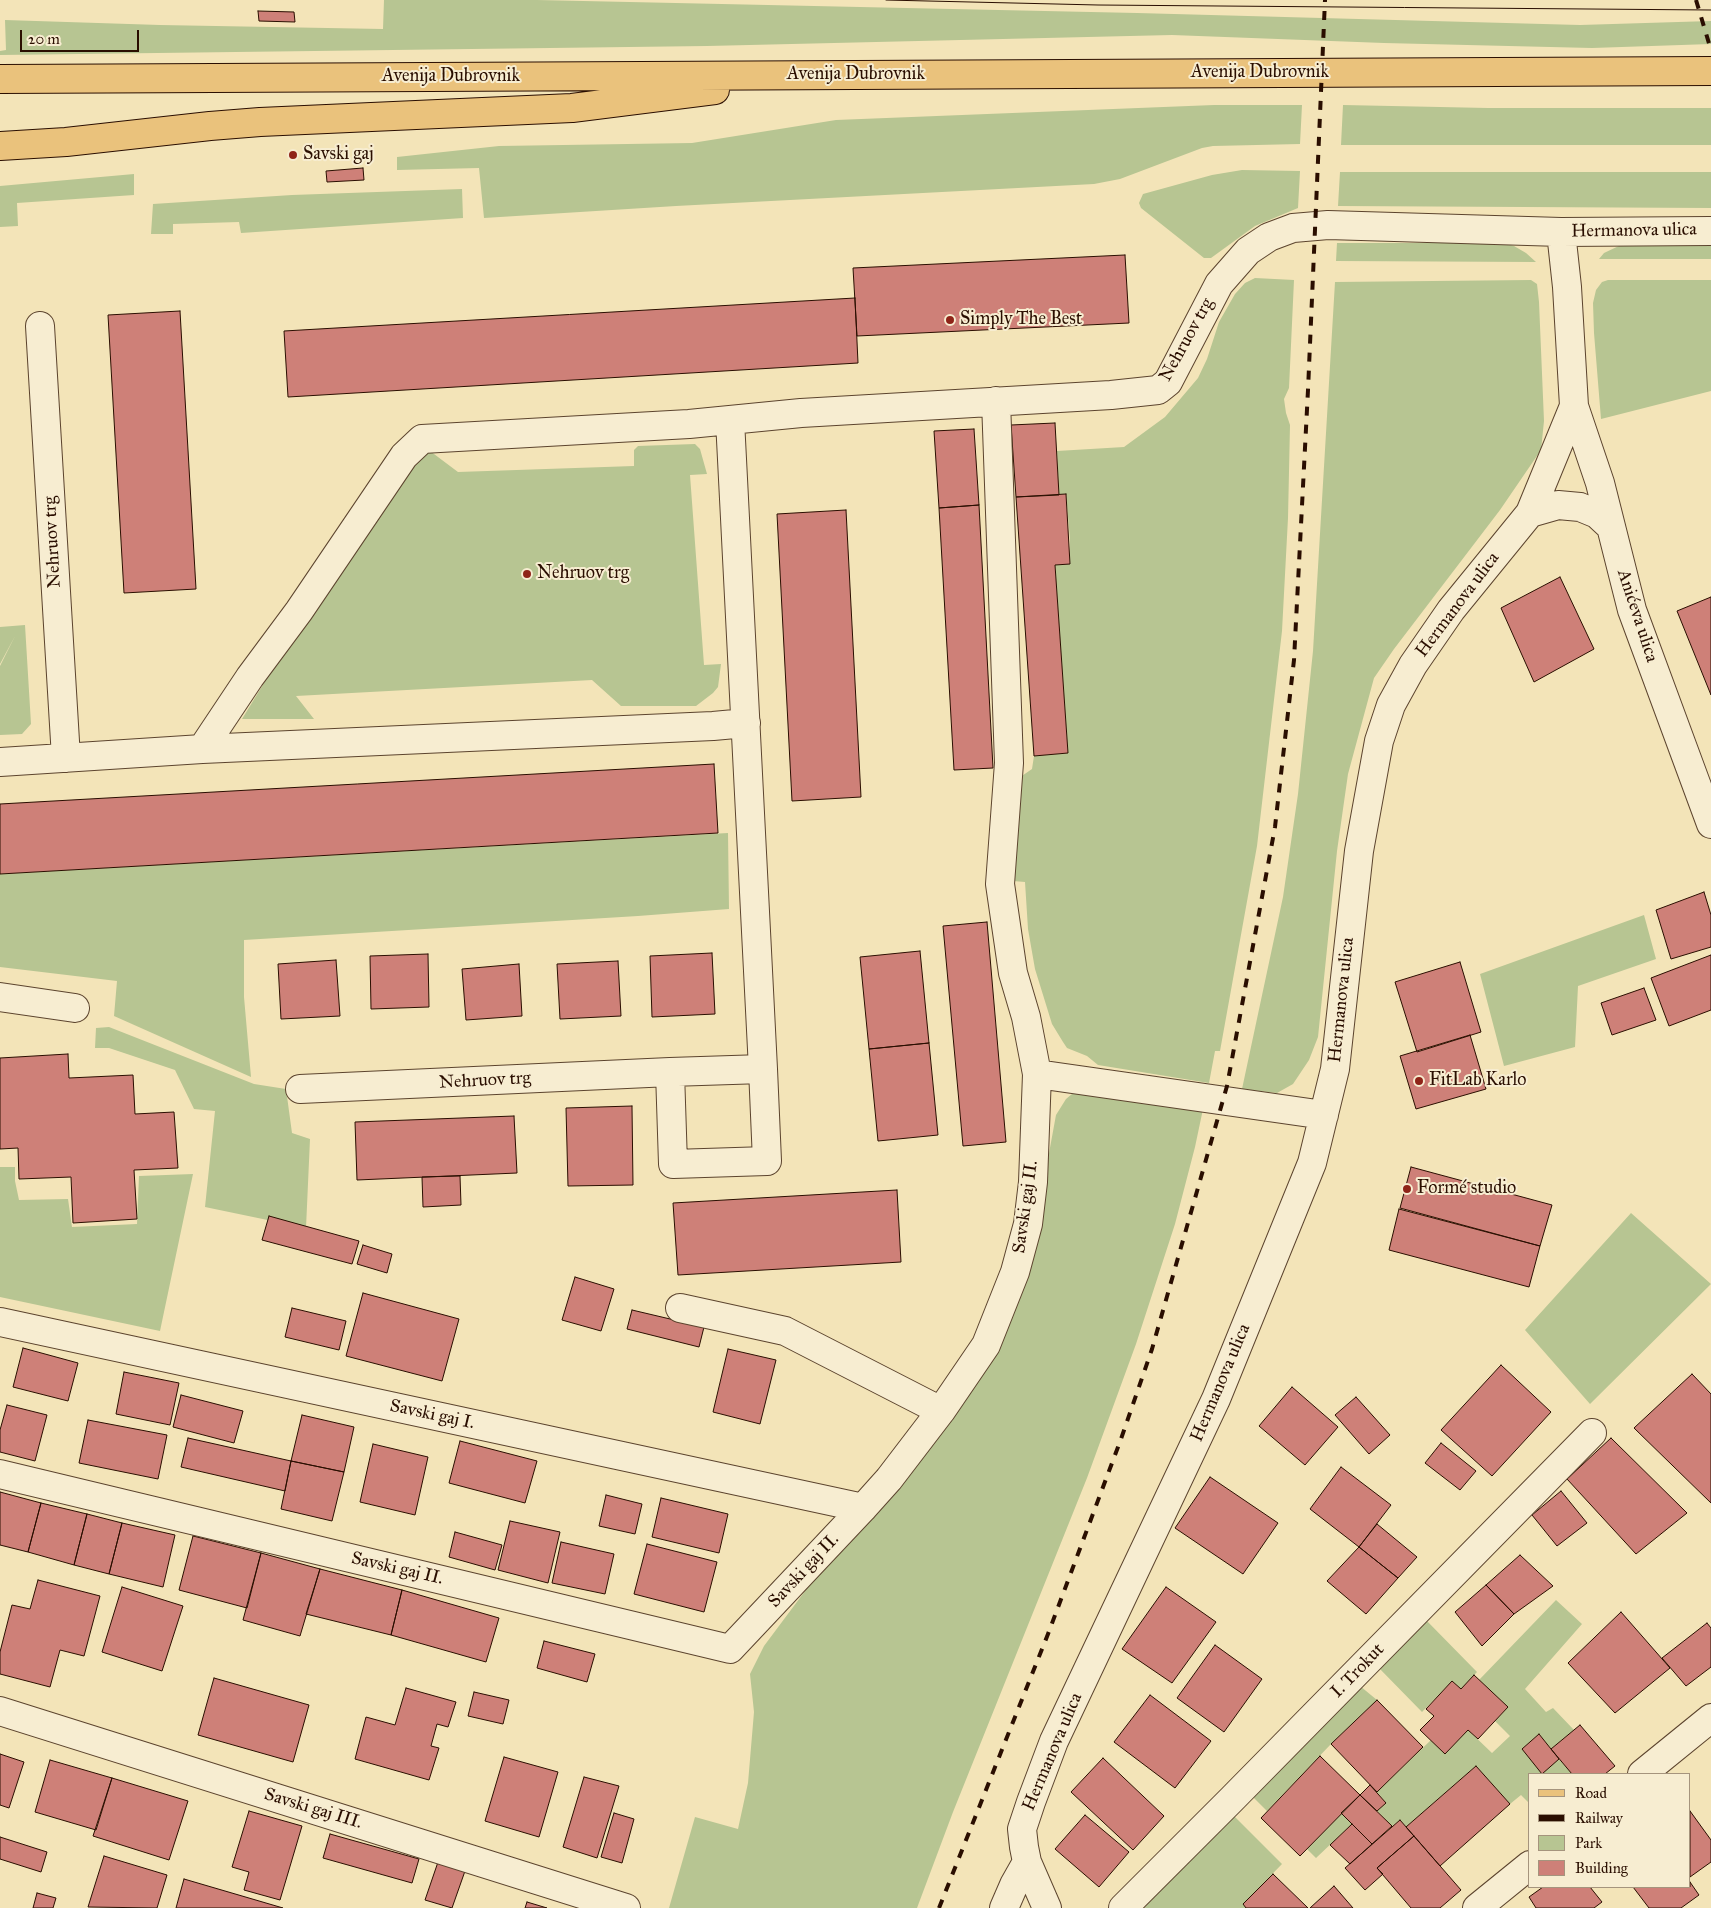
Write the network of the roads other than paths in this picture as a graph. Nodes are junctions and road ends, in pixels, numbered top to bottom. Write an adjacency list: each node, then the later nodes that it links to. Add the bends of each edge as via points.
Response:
1 (1711, 71): 2 (main road, Avenija Dubrovnik)
2 (820, 75): 3 (main road, Avenija Dubrovnik); 4 (main road, via 572,108 277,121)
3 (0, 79)
4 (0, 146)
5 (1711, 230): 6 (street, Hermanova ulica)
6 (1561, 232): 8 (street, Nehruov trg, via 1336,225 1293,228 1269,237 1248,251 1219,284 1168,382 1158,390); 9 (street, Hermanova ulica)
7 (40, 326): 15 (street, Nehruov trg)
8 (996, 400): 10 (street, Nehruov trg); 22 (street, Savski gaj II., via 1009,762 1000,884 1014,973)
9 (1574, 406): 11 (street, Hermanova ulica); 12 (street, Anićeva ulica)
10 (730, 420): 13 (street); 14 (street, Nehruov trg, via 422,440 404,456)
11 (1530, 513): 12 (street, via 1558,505 1580,507 1597,514); 24 (street, Hermanova ulica, via 1451,610 1413,665 1391,705 1379,741 1359,851 1335,1069)
12 (1611, 527): 17 (street, Anićeva ulica, via 1632,610)
13 (746, 723): 14 (street); 20 (street)
14 (202, 749): 15 (street)
15 (66, 758): 16 (street)
16 (0, 762)
17 (1711, 824)
18 (0, 997): 19 (street)
19 (75, 1008)
20 (764, 1069): 21 (street, Nehruov trg); 21 (street, via 767,1161 673,1164)
21 (670, 1072): 23 (street, Nehruov trg)
22 (1037, 1074): 24 (street); 27 (street, Savski gaj II., via 1033,1182 1028,1224 1016,1272 986,1346)
23 (300, 1089)
24 (1324, 1115): 34 (street, Hermanova ulica, via 1312,1163 1216,1399 1054,1741 1022,1829)
25 (680, 1308): 27 (street, via 785,1331)
26 (0, 1322): 30 (street, Savski gaj I.)
27 (941, 1411): 30 (street, Savski gaj II.)
28 (1592, 1433): 39 (street, I. Trokut)
29 (0, 1474): 30 (street, Savski gaj II., via 730,1649)
30 (863, 1508)
31 (0, 1711): 36 (street, Savski gaj III.)
32 (1711, 1718): 33 (street)
33 (1643, 1773)
34 (1027, 1862): 37 (street); 38 (street, Hermanova ulica)
35 (1528, 1867): 40 (street)
36 (626, 1908)
37 (1004, 1908)
38 (1047, 1908)
39 (1122, 1908)
40 (1477, 1908)

